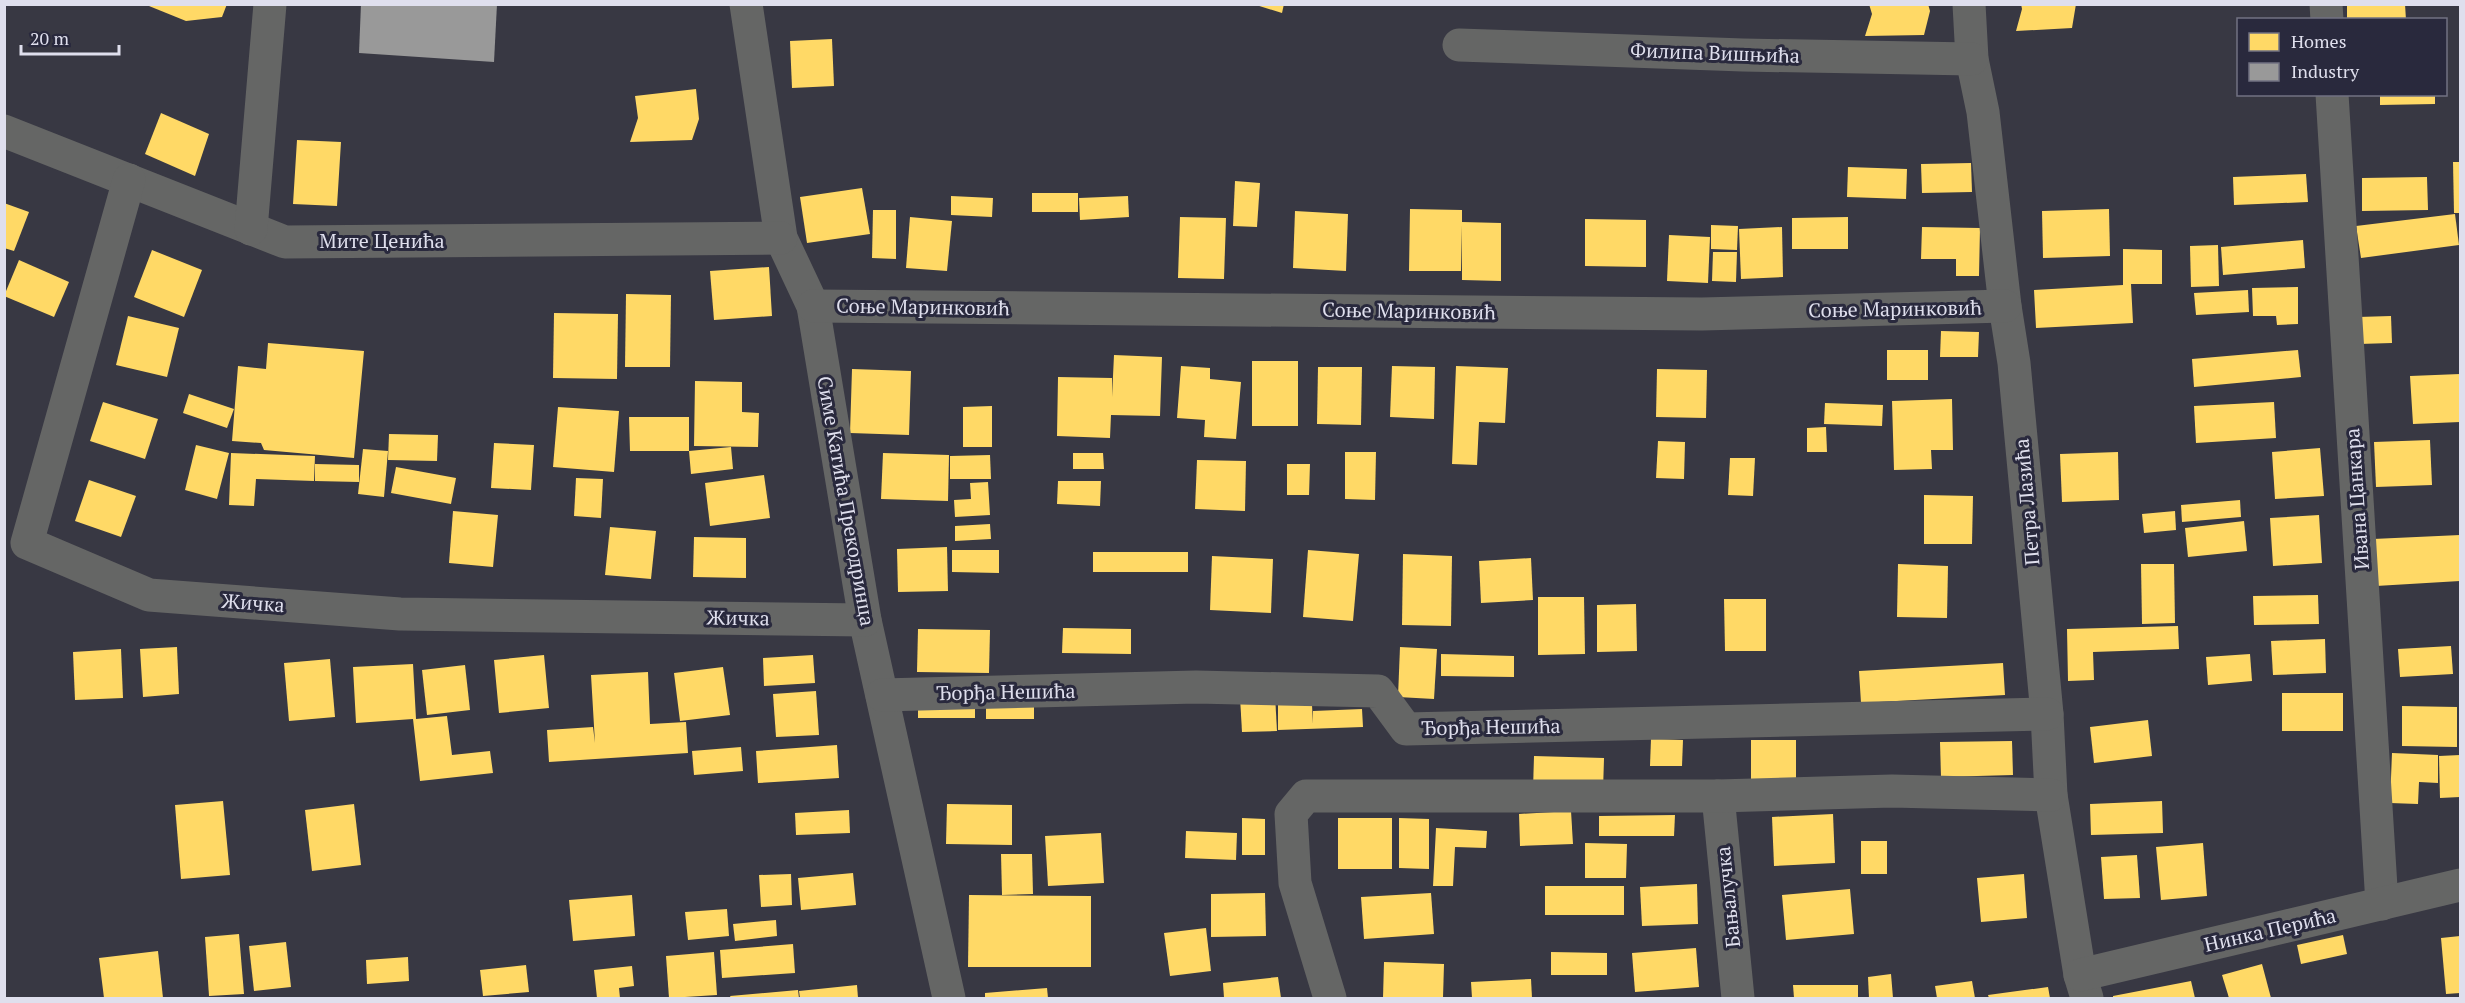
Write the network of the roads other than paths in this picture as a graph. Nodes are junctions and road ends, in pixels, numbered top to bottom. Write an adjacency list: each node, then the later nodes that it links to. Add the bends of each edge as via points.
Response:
1 (270, 4): 9 (street)
2 (746, 4): 10 (street, Симе Катића Прекодринца)
3 (1969, 4): 5 (street, Петра Лазића)
4 (1459, 45): 5 (street, Филипа Вишњића)
5 (1972, 59): 12 (street, Петра Лазића, via 1983,112)
6 (2332, 96): 19 (street, Ивана Цанкара)
7 (4, 131): 8 (street, Мите Ценића)
8 (129, 180): 9 (street, Мите Ценића); 13 (street, Жичка, via 27,543 149,596 400,614)
9 (251, 229): 10 (street, Мите Ценића, via 285,242)
10 (781, 238): 11 (street, Симе Катића Прекодринца)
11 (813, 306): 12 (street, Соње Маринковић, via 1690,314); 13 (street, Симе Катића Прекодринца)
12 (2005, 306): 15 (street, Петра Лазића, via 2014,363)
13 (865, 620): 14 (street, Симе Катића Прекодринца)
14 (882, 695): 15 (street, Ђорђа Нешића, via 1196,687 1378,691 1406,729); 21 (street, Симе Катића Прекодринца)
15 (2047, 714): 16 (street, Петра Лазића)
16 (2051, 795): 17 (street, via 1892,791); 20 (street, Петра Лазића)
17 (1718, 796): 22 (street, via 1306,796 1291,814 1295,883); 23 (street, Бањалучка)
18 (2460, 885): 19 (street, Нинка Перића)
19 (2382, 904): 20 (street, Нинка Перића)
20 (2083, 987)
21 (950, 999)
22 (1330, 999)
23 (1738, 999)

